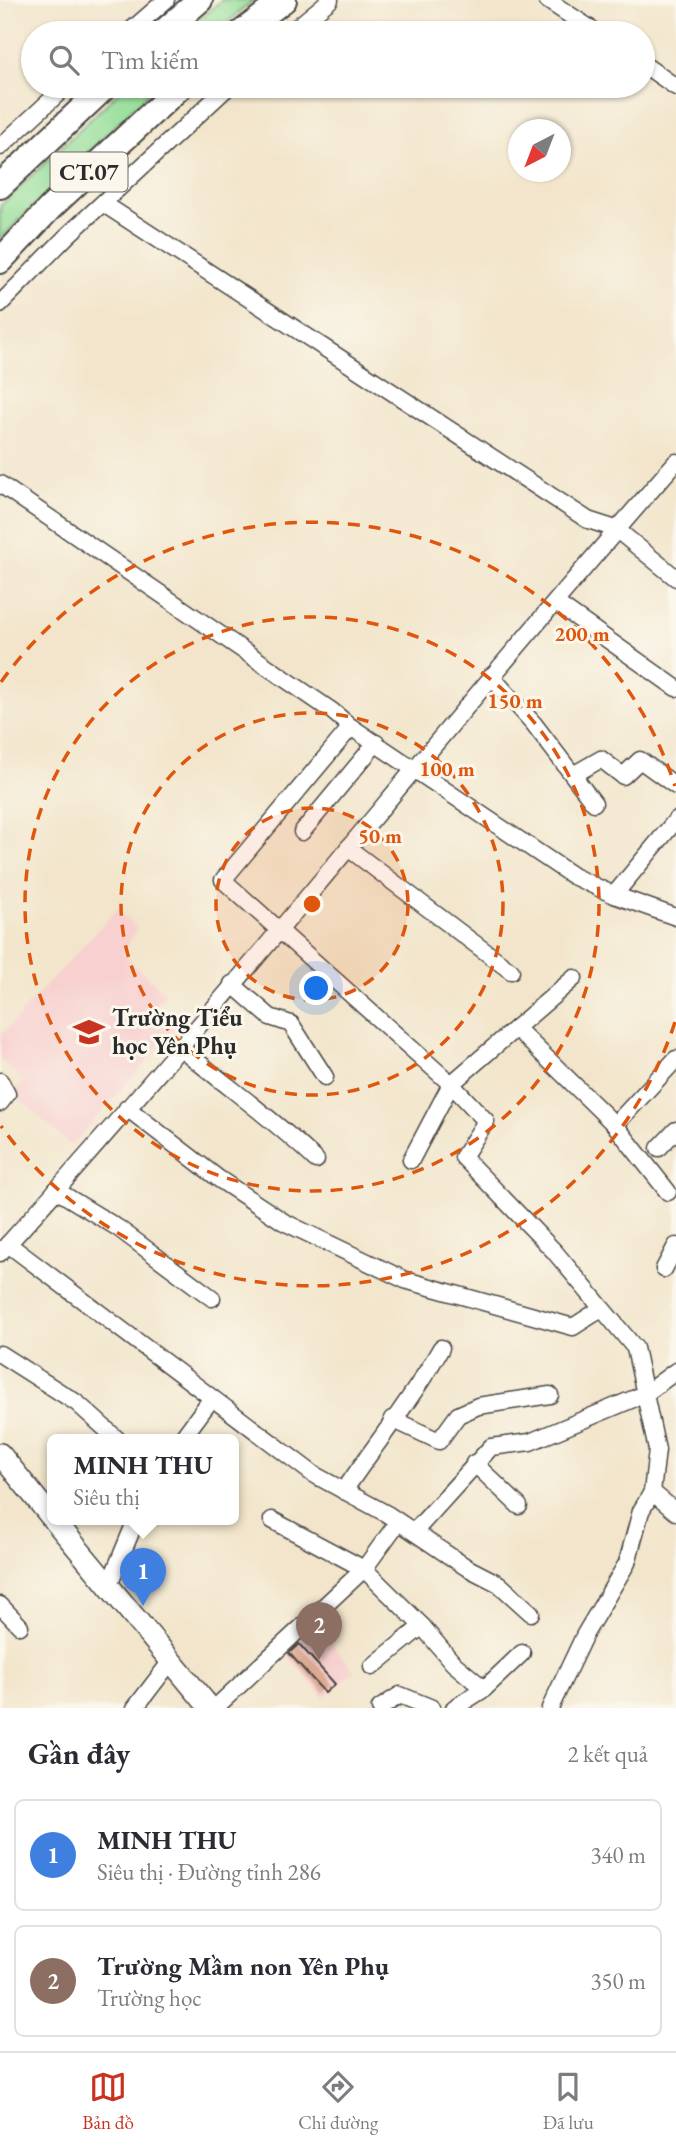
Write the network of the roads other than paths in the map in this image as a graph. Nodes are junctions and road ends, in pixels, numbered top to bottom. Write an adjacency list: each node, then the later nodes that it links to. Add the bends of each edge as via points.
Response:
1 (166, 0): 6 (street)
2 (200, 0): 7 (highway)
3 (284, 0): 8 (highway)
4 (330, 0): 9 (street)
5 (547, 0): 10 (street)
6 (142, 21)
7 (176, 21)
8 (257, 21)
9 (305, 21)
10 (579, 21)
11 (655, 72): 12 (street)
12 (676, 87)
13 (53, 98): 17 (street)
14 (93, 98): 18 (highway, CT.07)
15 (168, 98): 20 (highway, CT.07)
16 (216, 98): 19 (street)
17 (1, 144)
18 (0, 186)
19 (104, 204): 21 (street); 24 (street, via 588,520)
20 (0, 261)
21 (0, 304)
22 (676, 462): 24 (street)
23 (0, 484): 29 (street)
24 (616, 529): 25 (street); 26 (street)
25 (676, 578)
26 (556, 603): 27 (street); 28 (street)
27 (491, 676): 31 (street); 32 (street)
28 (676, 688)
29 (351, 727): 30 (street); 40 (street, via 223,880)
30 (376, 743): 31 (street); 36 (street)
31 (415, 770): 37 (street); 38 (street, via 573,876)
32 (573, 775): 33 (street, via 601,759 623,776 640,760); 34 (street)
33 (676, 786)
34 (594, 803)
35 (676, 820): 38 (street)
36 (302, 832)
37 (348, 848): 40 (street); 41 (street)
38 (614, 895): 39 (street)
39 (676, 917)
40 (279, 931): 43 (street); 49 (street)
41 (511, 971)
42 (574, 978): 44 (street)
43 (232, 984): 45 (street); 47 (street, via 270,1017 291,1024)
44 (516, 1027): 49 (street); 52 (street)
45 (178, 1046): 51 (street); 55 (street, via 287,1131)
46 (676, 1059): 52 (street)
47 (325, 1077)
48 (0, 1081): 50 (street, via 6,1089)
49 (451, 1084): 56 (street); 63 (street, via 486,1121 463,1157 554,1251)
50 (0, 1103)
51 (127, 1108): 57 (street); 63 (street, via 284,1222 405,1280 573,1327)
52 (615, 1125): 58 (street)
53 (676, 1130): 54 (street)
54 (659, 1148)
55 (316, 1160)
56 (411, 1160)
57 (56, 1190): 60 (street); 62 (street, via 118,1228)
58 (668, 1192)
59 (676, 1246): 61 (street)
60 (4, 1248): 69 (street)
61 (664, 1269)
62 (212, 1298)
63 (601, 1309): 67 (street, via 635,1348)
64 (441, 1348): 70 (street, via 417,1391)
65 (0, 1354): 71 (street, via 77,1403)
66 (676, 1371): 67 (street)
67 (645, 1394): 74 (street, via 530,1442 491,1447); 76 (street, via 657,1450)
68 (550, 1395): 70 (street, via 478,1406 458,1415 439,1441)
69 (212, 1398): 72 (street); 75 (street, via 313,1474)
70 (392, 1419): 75 (street)
71 (111, 1434)
72 (185, 1434)
73 (0, 1454): 78 (main road)
74 (474, 1464): 77 (street); 84 (street)
75 (344, 1491): 81 (street)
76 (652, 1492): 79 (street); 101 (street, via 641,1511 627,1563 585,1634)
77 (519, 1506)
78 (47, 1512)
79 (676, 1512)
80 (272, 1520): 85 (street)
81 (398, 1522): 84 (street); 85 (street)
82 (58, 1525): 86 (main road)
83 (134, 1525): 86 (street)
84 (414, 1532): 88 (street, via 499,1584)
85 (365, 1569): 90 (street); 97 (street)
86 (109, 1585): 92 (main road)
87 (0, 1605): 89 (street)
88 (531, 1614)
89 (20, 1626)
90 (422, 1626): 93 (street); 94 (street, via 453,1663)
91 (523, 1653): 94 (street)
92 (171, 1661): 95 (street); 96 (main road)
93 (372, 1667)
94 (484, 1689): 100 (street)
95 (135, 1708)
96 (210, 1708)
97 (215, 1708)
98 (380, 1708): 99 (street, via 401,1695)
99 (432, 1708)
100 (454, 1708)
101 (550, 1708)

